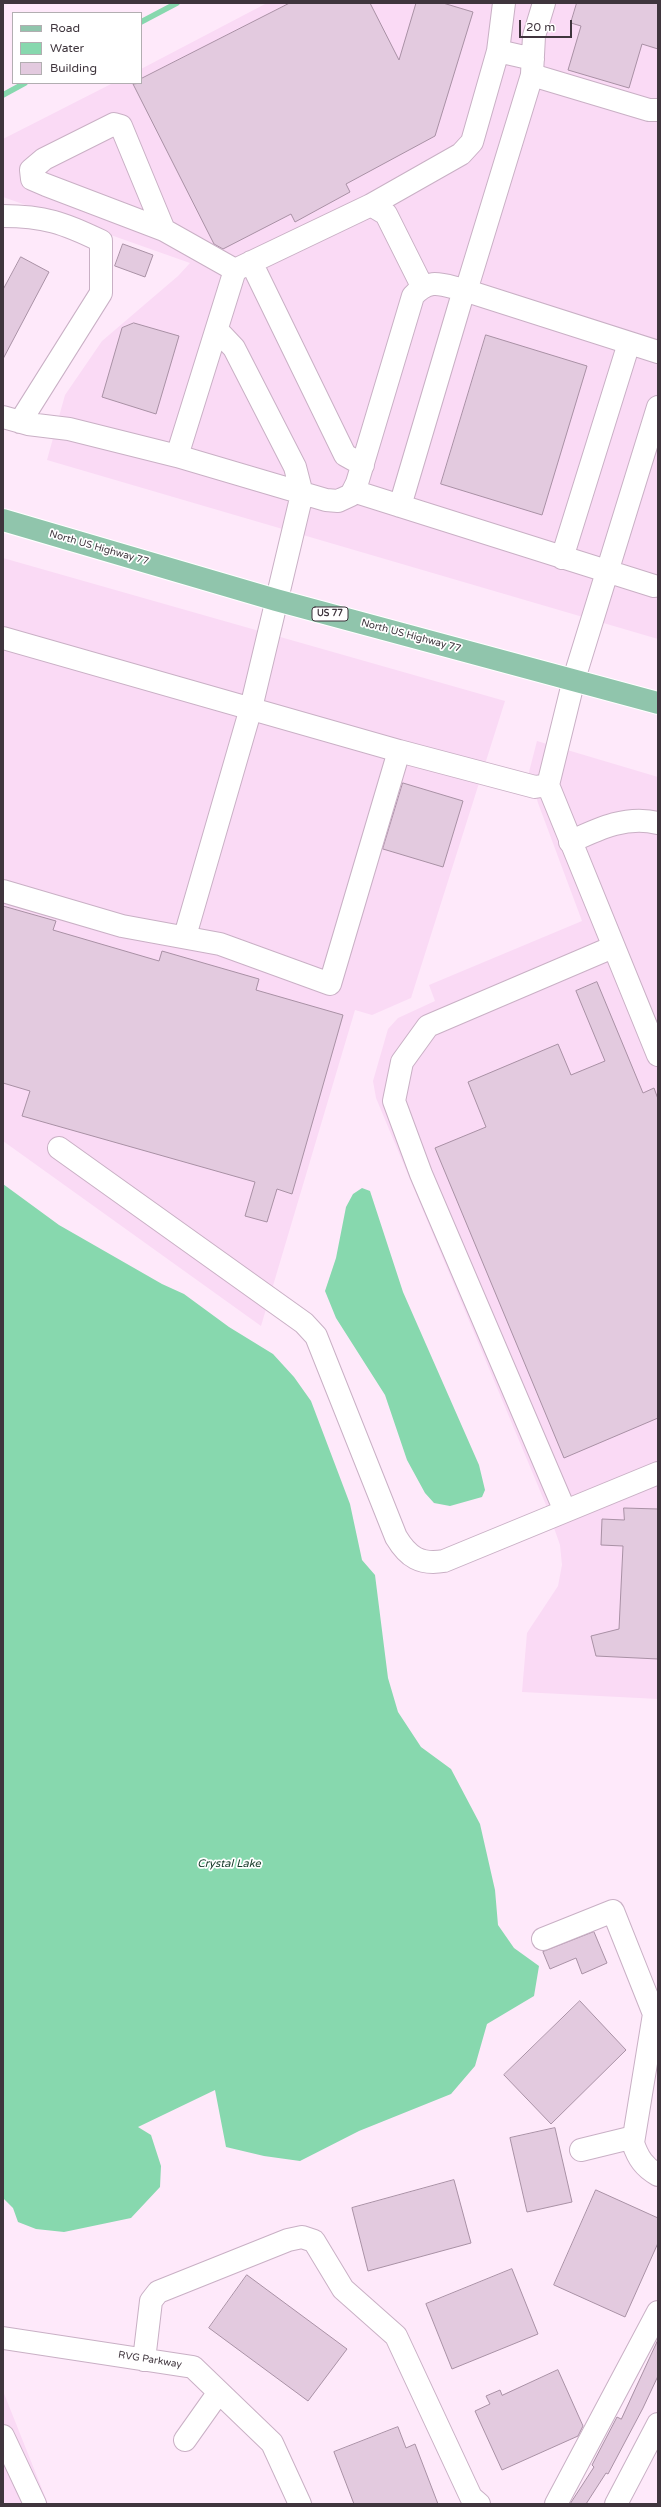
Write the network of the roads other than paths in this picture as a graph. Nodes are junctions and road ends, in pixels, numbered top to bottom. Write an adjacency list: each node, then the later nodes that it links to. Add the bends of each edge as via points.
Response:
1 (504, 3): 3 (street)
2 (544, 3): 4 (street, via 534,36)
3 (498, 51): 4 (street); 6 (street, via 472,142 461,154)
4 (532, 67): 5 (street, via 649,110); 11 (street)
5 (658, 110)
6 (371, 205): 9 (street); 10 (street, via 386,214)
7 (3, 216): 16 (street, via 33,216 71,227 101,241 101,292)
8 (164, 230): 8 (street, via 46,186 32,178 31,170 44,159 114,124 121,126); 9 (street)
9 (243, 266): 12 (street); 18 (street, via 345,455)
10 (422, 286): 11 (street, via 436,283); 18 (street, via 413,296)
11 (465, 291): 13 (street); 21 (street)
12 (217, 330): 17 (street); 20 (street, via 234,348 295,467)
13 (629, 343): 14 (street); 23 (street)
14 (658, 352)
15 (658, 407): 24 (street)
16 (12, 420): 17 (street, via 70,429)
17 (177, 456): 20 (street)
18 (362, 465): 19 (street)
19 (353, 491): 20 (street, via 351,495 338,502); 21 (street)
20 (302, 494): 26 (street)
21 (400, 506): 23 (street)
22 (3, 520): 26 (main road, North US Highway 77 / US 77)
23 (562, 558): 24 (street)
24 (607, 572): 25 (street); 28 (street)
25 (657, 582)
26 (276, 600): 28 (main road, North US Highway 77 / US 77); 30 (street)
27 (3, 638): 30 (street)
28 (574, 679): 29 (main road, North US Highway 77 / US 77); 32 (street)
29 (658, 703)
30 (251, 708): 31 (street); 36 (street)
31 (399, 751): 32 (street, via 535,787); 36 (street, via 330,984 230,947)
32 (548, 786): 34 (street)
33 (658, 823): 34 (street, via 644,819 631,820)
34 (570, 842): 37 (street)
35 (3, 891): 36 (street, via 122,926)
36 (185, 936)
37 (613, 947): 38 (street); 41 (street, via 428,1026 402,1062 394,1101 421,1174)
38 (658, 1055)
39 (60, 1148): 41 (street, via 304,1323 316,1336 396,1537 403,1549 415,1560 431,1563 444,1561)
40 (658, 1473): 41 (street)
41 (565, 1511)
42 (543, 1939): 43 (street, via 613,1911 654,2014)
43 (634, 2137): 44 (street); 45 (street, via 633,2143 638,2158 649,2170)
44 (581, 2150)
45 (658, 2175)
46 (658, 2312): 56 (street)
47 (3, 2338): 48 (street, RVG Parkway)
48 (144, 2360): 49 (street, RVG Parkway, via 193,2367); 55 (street, via 151,2301 158,2292 288,2240 302,2237 314,2241 343,2289 396,2336 472,2497)
49 (218, 2392): 52 (street); 54 (street, RVG Parkway, via 272,2443)
50 (658, 2424): 57 (street)
51 (3, 2436): 53 (street)
52 (185, 2440)
53 (35, 2504)
54 (300, 2504)
55 (478, 2504)
56 (556, 2504)
57 (616, 2504)

